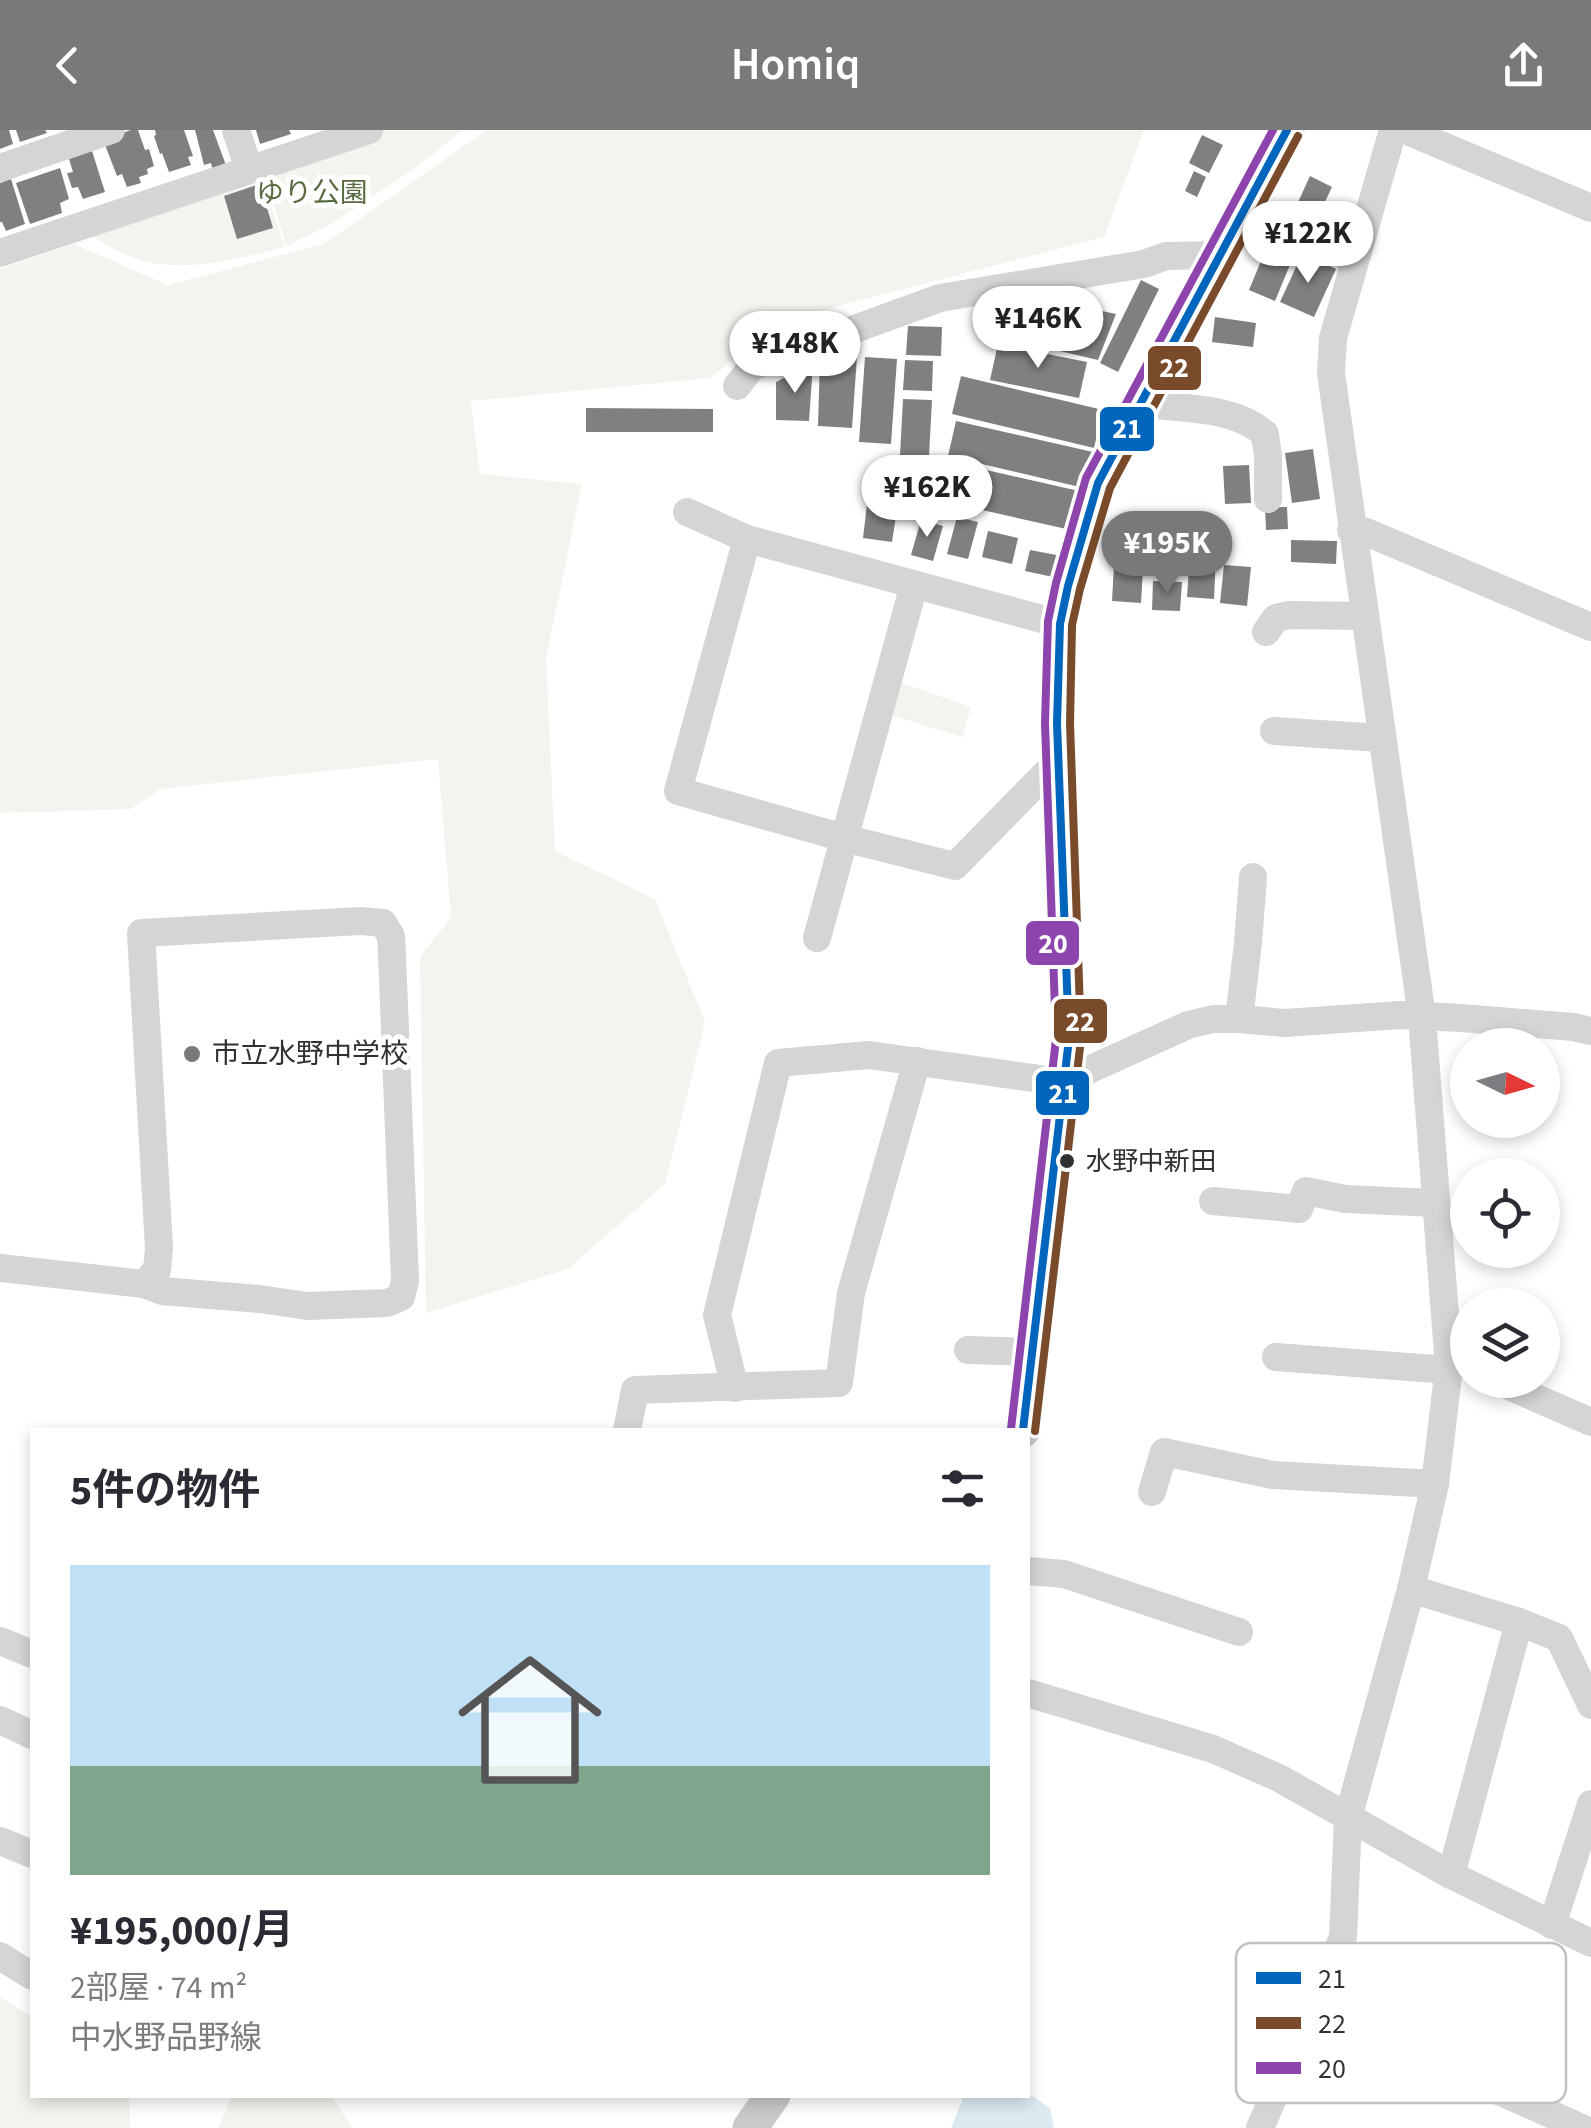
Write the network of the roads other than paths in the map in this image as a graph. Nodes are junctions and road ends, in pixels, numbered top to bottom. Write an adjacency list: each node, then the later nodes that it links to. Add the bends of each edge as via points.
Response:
1 (112, 130): 7 (street)
2 (236, 130): 8 (street)
3 (370, 130): 8 (street)
4 (1287, 130): 11 (main road)
5 (1393, 130): 16 (street, via 1333,338 1330,374)
6 (1405, 130): 9 (street)
7 (0, 168)
8 (249, 169): 10 (street)
9 (1591, 208)
10 (0, 253)
11 (1218, 255): 12 (street, via 1166,256 940,298 752,366); 13 (main road)
12 (737, 386)
13 (1140, 403): 14 (street, via 1252,423 1265,434); 20 (main road, via 1098,483)
14 (1268, 499)
15 (687, 512): 17 (street)
16 (1352, 530): 19 (street); 21 (street)
17 (747, 540): 18 (street); 26 (street, via 678,791)
18 (914, 585): 20 (street); 26 (street)
19 (1364, 616): 22 (street, via 1289,615 1276,618); 24 (street)
20 (1060, 624): 25 (main road)
21 (1591, 627)
22 (1266, 632)
23 (1274, 731): 24 (street)
24 (1381, 738): 30 (street)
25 (1057, 762): 26 (street, via 955,866); 33 (main road, via 1069,1039)
26 (844, 838): 28 (street)
27 (1253, 877): 29 (street)
28 (817, 938)
29 (1239, 1018): 30 (street); 33 (street, via 1188,1025)
30 (1422, 1018): 31 (street); 35 (street)
31 (1591, 1030)
32 (917, 1061): 33 (street); 43 (street, via 851,1293 839,1384); 43 (street, via 869,1055 778,1064 717,1315)
33 (1062, 1082): 40 (main road)
34 (1213, 1201): 35 (street, via 1299,1208 1306,1191)
35 (1436, 1203): 38 (street)
36 (0, 1268): 37 (street)
37 (144, 1284): 37 (street, via 157,1270 159,1248 141,934 383,923 392,955 402,1298 308,1306)
38 (1450, 1325)
39 (968, 1350): 40 (street)
40 (1032, 1352): 48 (main road)
41 (1276, 1357): 42 (street)
42 (1450, 1369)
43 (736, 1388): 47 (street, via 635,1390)
44 (1450, 1398): 49 (street)
45 (1536, 1398): 46 (street)
46 (1591, 1422)
47 (627, 1428)
48 (1023, 1428)
49 (1435, 1484): 50 (street, via 1273,1475 1164,1452); 52 (street)
50 (1152, 1492)
51 (1030, 1571): 54 (street, via 1064,1574)
52 (1411, 1589): 53 (street); 62 (street)
53 (1519, 1622): 58 (street, via 1559,1638); 65 (street)
54 (1239, 1632)
55 (0, 1640): 56 (street)
56 (30, 1653)
57 (1030, 1695): 62 (street, via 1213,1749)
58 (1591, 1705)
59 (0, 1720): 60 (street)
60 (30, 1734)
61 (1591, 1804): 66 (street)
62 (1348, 1818): 65 (street); 67 (street)
63 (0, 1841): 64 (street)
64 (30, 1853)
65 (1451, 1875): 66 (street)
66 (1552, 1925): 68 (street)
67 (1340, 1943)
68 (1591, 1943)
69 (0, 1956): 70 (street)
70 (30, 1975)
71 (771, 2098): 74 (main road)
72 (1271, 2103): 75 (street)
73 (1526, 2103): 76 (street)
74 (750, 2128)
75 (1260, 2128)
76 (1582, 2128)

